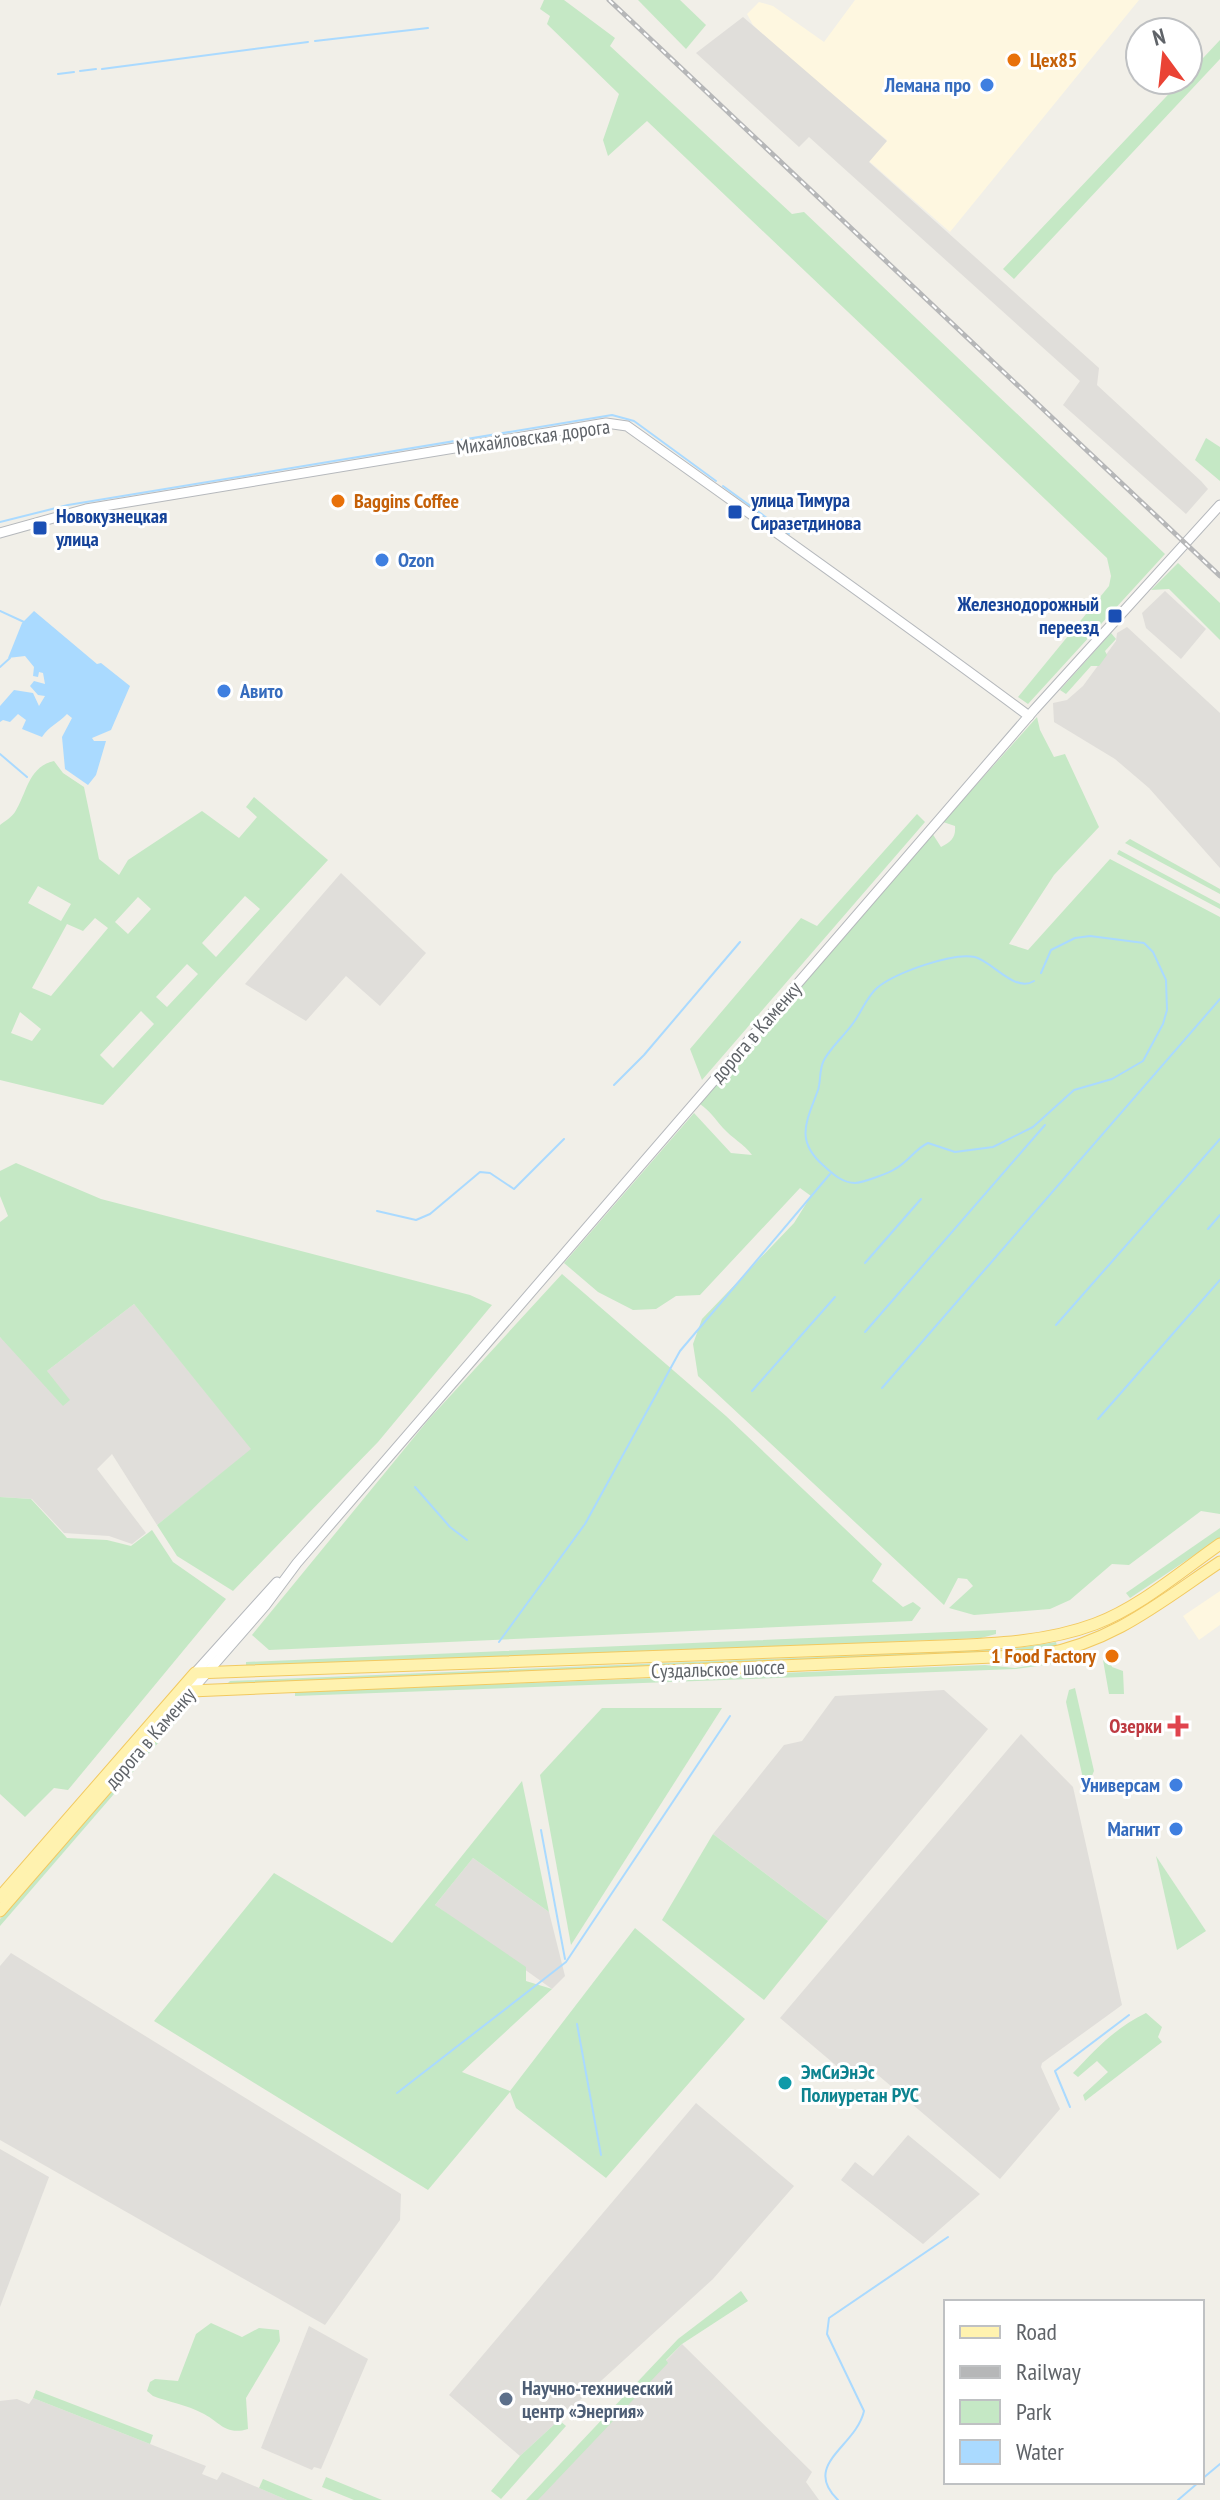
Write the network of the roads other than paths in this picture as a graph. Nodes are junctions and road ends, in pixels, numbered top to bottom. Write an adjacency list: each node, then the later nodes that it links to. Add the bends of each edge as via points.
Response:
1 (1220, 505): 3 (street, дорога в Каменку)
2 (0, 533): 3 (street, Михайловская дорога, via 86,509 616,424 627,426)
3 (1029, 716): 6 (street, дорога в Каменку)
4 (1220, 1544): 6 (main road, Суздальское шоссе, via 1117,1614 1026,1640)
5 (1220, 1562): 6 (main road, Суздальское шоссе, via 1108,1635 1041,1655)
6 (196, 1680): 7 (main road, дорога в Каменку); 8 (main road, дорога в Каменку)
7 (0, 1897)
8 (0, 1911)

